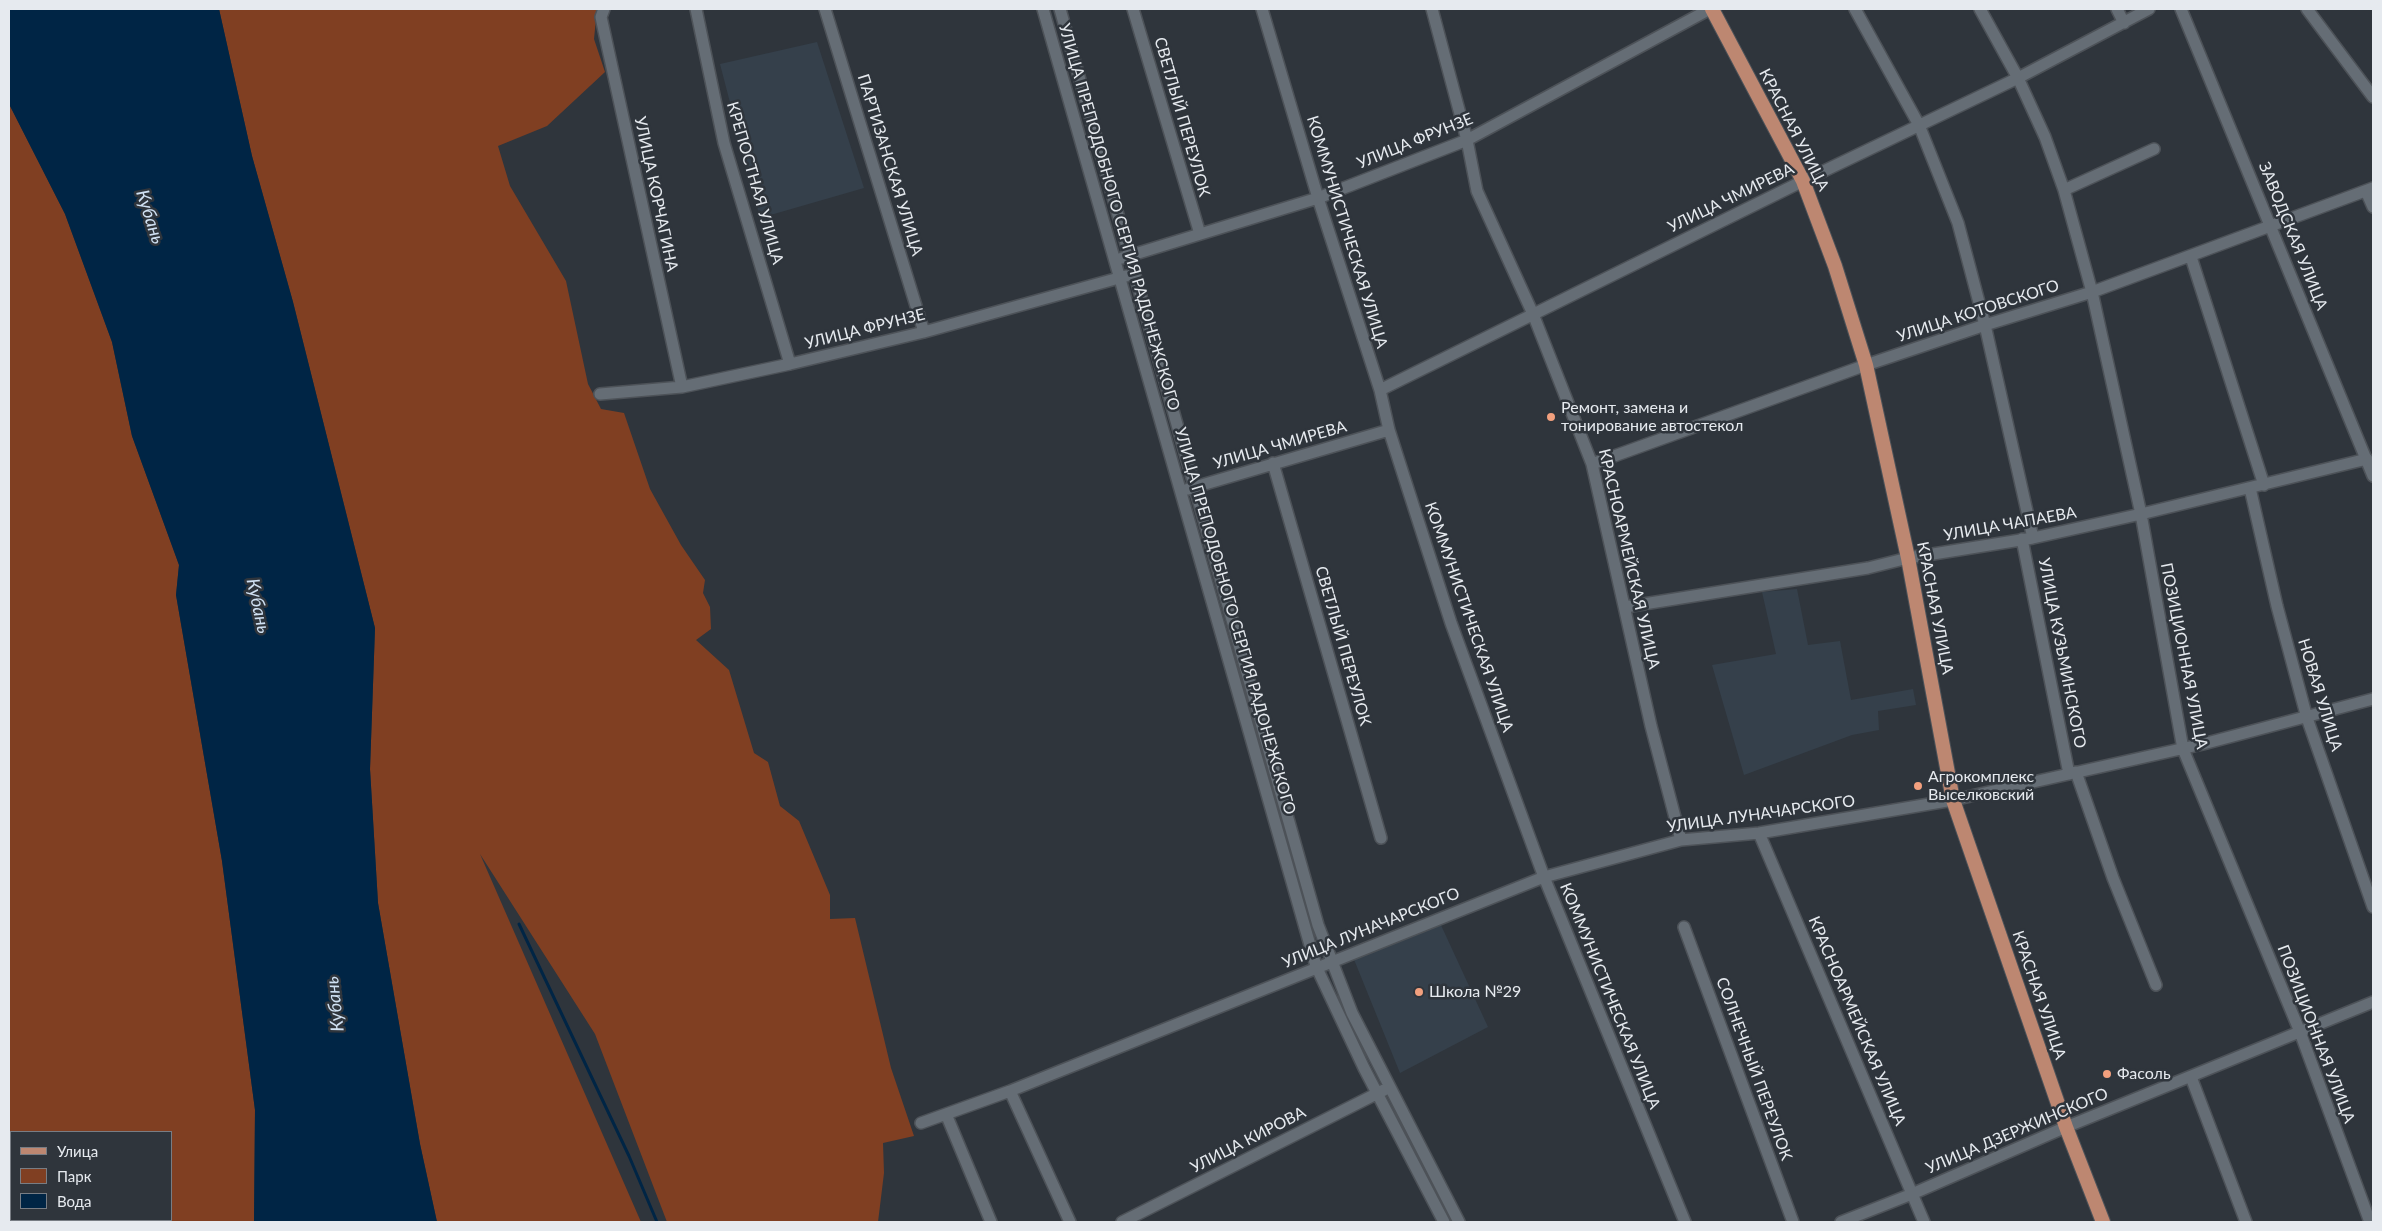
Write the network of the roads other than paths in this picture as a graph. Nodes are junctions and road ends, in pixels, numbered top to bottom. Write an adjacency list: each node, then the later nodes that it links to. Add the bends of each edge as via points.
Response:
1 (604, 9): 40 (street, УЛИЦА КОРЧАГИНА, via 601,17)
2 (696, 9): 38 (street, КРЕПОСТНАЯ УЛИЦА, via 724,143)
3 (825, 9): 37 (street, ПАРТИЗАНСКАЯ УЛИЦА)
4 (1043, 9): 31 (street, УЛИЦА ПРЕПОДОБНОГО СЕРГИЯ РАДОНЕЖСКОГО)
5 (1060, 9): 29 (street, УЛИЦА ПРЕПОДОБНОГО СЕРГИЯ РАДОНЕЖСКОГО)
6 (1133, 9): 28 (street, СВЕТЛЫЙ ПЕРЕУЛОК)
7 (1262, 9): 25 (street, КОММУНИСТИЧЕСКАЯ УЛИЦА)
8 (1432, 9): 20 (street, КРАСНОАРМЕЙСКАЯ УЛИЦА)
9 (1711, 9): 20 (street, УЛИЦА ФРУНЗЕ); 22 (main road, КРАСНАЯ УЛИЦА)
10 (1855, 9): 19 (street, УЛИЦА КУЗЬМИНСКОГО)
11 (1980, 9): 17 (street, ПОЗИЦИОННАЯ УЛИЦА)
12 (2117, 9): 16 (street)
13 (2149, 9): 16 (street, УЛИЦА ЧМИРЕВА)
14 (2181, 9): 27 (street, ЗАВОДСКАЯ УЛИЦА)
15 (2307, 9): 18 (street)
16 (2124, 23): 17 (street, УЛИЦА ЧМИРЕВА)
17 (2018, 78): 19 (street, УЛИЦА ЧМИРЕВА); 23 (street, ПОЗИЦИОННАЯ УЛИЦА, via 2045,137)
18 (2373, 97)
19 (1919, 126): 22 (street, УЛИЦА ЧМИРЕВА); 36 (street, УЛИЦА КУЗЬМИНСКОГО, via 1958,223)
20 (1467, 140): 25 (street, УЛИЦА ФРУНЗЕ); 35 (street, КРАСНОАРМЕЙСКАЯ УЛИЦА, via 1477,191)
21 (2154, 149): 23 (street)
22 (1803, 181): 35 (street, УЛИЦА ЧМИРЕВА); 39 (main road, КРАСНАЯ УЛИЦА, via 1835,266)
23 (2064, 190): 34 (street, ПОЗИЦИОННАЯ УЛИЦА)
24 (2370, 190): 26 (street); 27 (street, УЛИЦА КОТОВСКОГО)
25 (1318, 198): 28 (street, УЛИЦА ФРУНЗЕ); 41 (street, КОММУНИСТИЧЕСКАЯ УЛИЦА)
26 (2373, 208)
27 (2271, 226): 30 (street, УЛИЦА КОТОВСКОГО); 44 (street, ЗАВОДСКАЯ УЛИЦА)
28 (1200, 234): 29 (street, УЛИЦА ФРУНЗЕ)
29 (1129, 256): 31 (street, УЛИЦА ФРУНЗЕ); 32 (street, УЛИЦА ПРЕПОДОБНОГО СЕРГИЯ РАДОНЕЖСКОГО)
30 (2191, 256): 34 (street, УЛИЦА КОТОВСКОГО); 48 (street)
31 (1115, 260): 33 (street, УЛИЦА ПРЕПОДОБНОГО СЕРГИЯ РАДОНЕЖСКОГО)
32 (1134, 274): 33 (street, УЛИЦА ФРУНЗЕ); 49 (street, УЛИЦА ПРЕПОДОБНОГО СЕРГИЯ РАДОНЕЖСКОГО)
33 (1120, 278): 37 (street, УЛИЦА ФРУНЗЕ); 51 (street, УЛИЦА ПРЕПОДОБНОГО СЕРГИЯ РАДОНЕЖСКОГО)
34 (2092, 292): 36 (street, УЛИЦА КОТОВСКОГО); 52 (street, ПОЗИЦИОННАЯ УЛИЦА)
35 (1533, 314): 41 (street, УЛИЦА ЧМИРЕВА); 46 (street, КРАСНОАРМЕЙСКАЯ УЛИЦА)
36 (1985, 325): 39 (street, УЛИЦА КОТОВСКОГО); 53 (street, УЛИЦА КУЗЬМИНСКОГО)
37 (924, 332): 38 (street, УЛИЦА ФРУНЗЕ)
38 (790, 364): 40 (street, УЛИЦА ФРУНЗЕ)
39 (1866, 365): 46 (street, УЛИЦА КОТОВСКОГО); 54 (main road, КРАСНАЯ УЛИЦА)
40 (682, 387): 42 (street, УЛИЦА ФРУНЗЕ)
41 (1380, 390): 43 (street, КОММУНИСТИЧЕСКАЯ УЛИЦА)
42 (600, 394)
43 (1389, 430): 45 (street, УЛИЦА ЧМИРЕВА); 64 (street, КОММУНИСТИЧЕСКАЯ УЛИЦА, via 1451,623)
44 (2367, 458): 47 (street, ЗАВОДСКАЯ УЛИЦА); 48 (street, УЛИЦА ЧАПАЕВА)
45 (1273, 463): 49 (street, УЛИЦА ЧМИРЕВА); 62 (street, СВЕТЛЫЙ ПЕРЕУЛОК)
46 (1592, 464): 55 (street, КРАСНОАРМЕЙСКАЯ УЛИЦА)
47 (2373, 476)
48 (2264, 485): 50 (street, УЛИЦА ЧАПАЕВА)
49 (1195, 488): 51 (street, УЛИЦА ЧМИРЕВА); 67 (street, УЛИЦА ПРЕПОДОБНОГО СЕРГИЯ РАДОНЕЖСКОГО)
50 (2250, 488): 52 (street, УЛИЦА ЧАПАЕВА); 57 (street, НОВАЯ УЛИЦА, via 2277,606)
51 (1181, 491): 68 (street, УЛИЦА ПРЕПОДОБНОГО СЕРГИЯ РАДОНЕЖСКОГО)
52 (2141, 514): 53 (street, УЛИЦА ЧАПАЕВА); 58 (street, ПОЗИЦИОННАЯ УЛИЦА)
53 (2027, 538): 54 (street, УЛИЦА ЧАПАЕВА); 59 (street, УЛИЦА КУЗЬМИНСКОГО)
54 (1908, 558): 55 (street, УЛИЦА ЧАПАЕВА, via 1868,568); 60 (main road, КРАСНАЯ УЛИЦА)
55 (1625, 607): 63 (street, КРАСНОАРМЕЙСКАЯ УЛИЦА, via 1651,726)
56 (2373, 699): 57 (street, УЛИЦА ЛУНАЧАРСКОГО)
57 (2308, 718): 58 (street, УЛИЦА ЛУНАЧАРСКОГО); 65 (street, НОВАЯ УЛИЦА)
58 (2183, 749): 59 (street, УЛИЦА ЛУНАЧАРСКОГО); 71 (street, ПОЗИЦИОННАЯ УЛИЦА)
59 (2073, 773): 60 (street, УЛИЦА ЛУНАЧАРСКОГО); 69 (street, УЛИЦА КУЗЬМИНСКОГО)
60 (1953, 800): 61 (street, УЛИЦА ЛУНАЧАРСКОГО); 78 (main road, КРАСНАЯ УЛИЦА)
61 (1759, 833): 63 (street, УЛИЦА ЛУНАЧАРСКОГО); 79 (street, КРАСНОАРМЕЙСКАЯ УЛИЦА)
62 (1381, 838)
63 (1681, 840): 64 (street, УЛИЦА ЛУНАЧАРСКОГО)
64 (1544, 876): 67 (street, УЛИЦА ЛУНАЧАРСКОГО); 85 (street, КОММУНИСТИЧЕСКАЯ УЛИЦА)
65 (2373, 907)
66 (1684, 927): 86 (street, СОЛНЕЧНЫЙ ПЕРЕУЛОК)
67 (1331, 961): 68 (street, УЛИЦА ЛУНАЧАРСКОГО); 73 (street, УЛИЦА ПРЕПОДОБНОГО СЕРГИЯ РАДОНЕЖСКОГО, via 1352,1013)
68 (1316, 966): 74 (street, УЛИЦА ЛУНАЧАРСКОГО); 75 (street, УЛИЦА ПРЕПОДОБНОГО СЕРГИЯ РАДОНЕЖСКОГО)
69 (2156, 985)
70 (2373, 1002): 71 (street, УЛИЦА ДЗЕРЖИНСКОГО)
71 (2300, 1032): 72 (street, УЛИЦА ДЗЕРЖИНСКОГО); 91 (street, ПОЗИЦИОННАЯ УЛИЦА)
72 (2191, 1077): 78 (street, УЛИЦА ДЗЕРЖИНСКОГО); 90 (street)
73 (1390, 1087): 75 (street, УЛИЦА КИРОВА); 84 (street, УЛИЦА ПРЕПОДОБНОГО СЕРГИЯ РАДОНЕЖСКОГО)
74 (1010, 1091): 76 (street, УЛИЦА ЛУНАЧАРСКОГО); 81 (street)
75 (1377, 1094): 82 (street, УЛИЦА КИРОВА); 83 (street, УЛИЦА ПРЕПОДОБНОГО СЕРГИЯ РАДОНЕЖСКОГО)
76 (946, 1114): 77 (street, УЛИЦА ЛУНАЧАРСКОГО); 80 (street)
77 (922, 1124)
78 (2066, 1127): 79 (street, УЛИЦА ДЗЕРЖИНСКОГО); 89 (main road, КРАСНАЯ УЛИЦА)
79 (1912, 1194): 87 (street, УЛИЦА ДЗЕРЖИНСКОГО); 88 (street, КРАСНОАРМЕЙСКАЯ УЛИЦА)
80 (991, 1222)
81 (1070, 1222)
82 (1122, 1222)
83 (1444, 1222)
84 (1459, 1222)
85 (1685, 1222)
86 (1793, 1222)
87 (1841, 1222)
88 (1924, 1222)
89 (2103, 1222)
90 (2246, 1222)
91 (2370, 1222)

